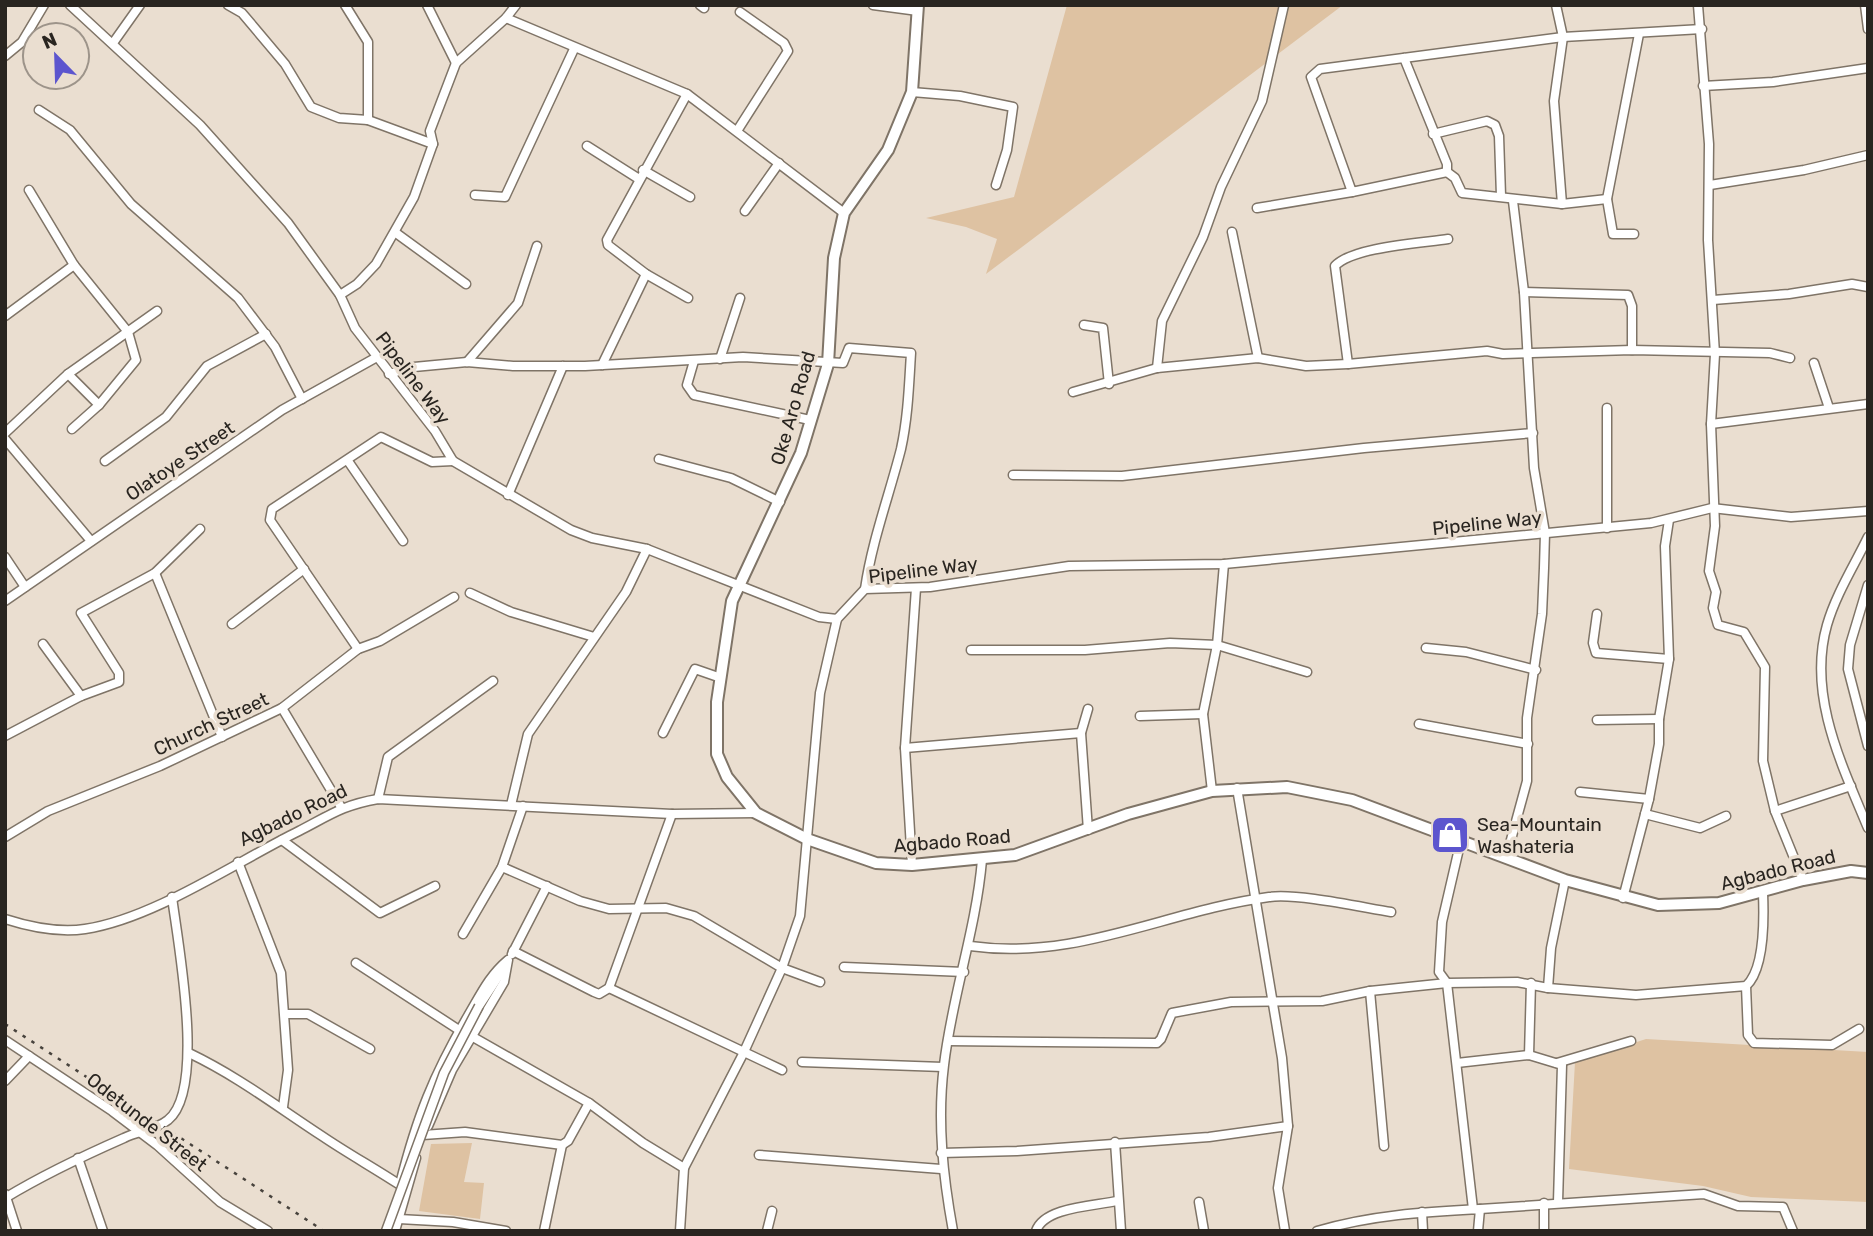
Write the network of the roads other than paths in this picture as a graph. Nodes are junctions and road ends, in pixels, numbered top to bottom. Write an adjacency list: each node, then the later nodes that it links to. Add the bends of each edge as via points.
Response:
1 (44, 5): 22 (street, via 22,42)
2 (70, 5): 20 (street, Pipeline Way)
3 (140, 5): 20 (street)
4 (228, 5): 30 (street, via 242,13 285,64 311,107 339,118)
5 (345, 5): 30 (street, via 368,42)
6 (427, 5): 24 (street)
7 (516, 5): 15 (street)
8 (873, 5): 13 (street)
9 (1284, 5): 85 (street, via 1262,101 1162,321)
10 (1556, 5): 19 (street)
11 (1699, 5): 16 (street)
12 (1865, 5): 17 (street)
13 (918, 8): 27 (main road, Oke Aro Road)
14 (740, 12): 31 (street, via 784,43 788,51)
15 (506, 18): 21 (street); 24 (street)
16 (1702, 29): 18 (street); 26 (street)
17 (1868, 29)
18 (1639, 34): 19 (street); 46 (street)
19 (1563, 37): 23 (street); 48 (street, via 1554,101)
20 (113, 43): 62 (street, Pipeline Way, via 200,125 288,223)
21 (574, 49): 28 (street); 43 (street, via 505,197)
22 (5, 56)
23 (1404, 58): 32 (street); 42 (street, via 1320,69 1311,77)
24 (456, 63): 33 (street, via 430,131)
25 (1868, 68): 26 (street, via 1773,82)
26 (1703, 86): 40 (street)
27 (912, 92): 39 (street, via 1013,107); 51 (main road, Oke Aro Road, via 888,150)
28 (687, 94): 31 (street); 38 (street)
29 (38, 110): 70 (street, via 70,130 131,204 238,298)
30 (368, 120): 33 (street)
31 (737, 131): 36 (street)
32 (1433, 134): 37 (street); 44 (street, via 1487,121 1495,125)
33 (433, 145): 53 (street)
34 (586, 146): 38 (street)
35 (1868, 155): 40 (street)
36 (779, 163): 50 (street); 51 (street)
37 (1447, 173): 42 (street); 44 (street, via 1462,193)
38 (641, 174): 45 (street); 58 (street, via 607,240)
39 (996, 185)
40 (1710, 185): 65 (street)
41 (29, 190): 57 (street)
42 (1352, 192): 49 (street)
43 (475, 195)
44 (1501, 196): 47 (street)
45 (690, 197)
46 (1607, 199): 48 (street); 54 (street, via 1613,234)
47 (1513, 201): 48 (street); 61 (street)
48 (1562, 204)
49 (1257, 208)
50 (745, 211)
51 (844, 213): 81 (main road, Oke Aro Road, via 834,258)
52 (1232, 232): 75 (street)
53 (396, 233): 59 (street); 62 (street, via 367,275)
54 (1634, 234)
55 (1448, 239): 82 (street, via 1389,247 1352,256 1335,266)
56 (537, 246): 79 (street, via 518,303)
57 (74, 265): 67 (street); 69 (street)
58 (646, 274): 63 (street); 83 (street)
59 (466, 284)
60 (1868, 287): 65 (street, via 1852,284)
61 (1524, 292): 71 (street, via 1628,295); 72 (street)
62 (340, 295): 74 (street, Pipeline Way, via 348,316)
63 (688, 298)
64 (740, 298): 77 (street)
65 (1713, 300): 73 (street)
66 (157, 310): 69 (street)
67 (5, 316)
68 (1084, 325): 88 (street, via 1104,331)
69 (128, 332): 86 (street); 92 (street, via 136,360)
70 (266, 334): 90 (street); 102 (street, via 207,366 166,417)
71 (1632, 350): 72 (street); 73 (street)
72 (1526, 351): 82 (street); 99 (street)
73 (1715, 354): 76 (street, via 1770,353); 96 (street)
74 (377, 357): 87 (street, Pipeline Way); 90 (street, Olatoye Street)
75 (1258, 358): 82 (street, via 1306,366); 85 (street)
76 (1790, 358)
77 (720, 359): 78 (street); 81 (street, via 769,357)
78 (694, 361): 83 (street); 95 (street, via 687,385 694,395)
79 (467, 362): 84 (street); 87 (street)
80 (1814, 363): 94 (street)
81 (828, 364): 95 (main road, Oke Aro Road); 126 (street, via 843,363 849,348 911,353 901,448 870,555)
82 (1348, 364)
83 (602, 365): 84 (street)
84 (563, 366): 106 (street)
85 (1157, 368): 88 (street)
86 (68, 374): 92 (street); 98 (street)
87 (389, 374): 104 (street, Pipeline Way)
88 (1109, 384): 89 (street)
89 (1073, 392)
90 (302, 399): 115 (street, Olatoye Street)
91 (1868, 404): 94 (street)
92 (99, 405): 97 (street)
93 (1607, 408): 111 (street)
94 (1829, 408): 96 (street)
95 (810, 420): 107 (main road, Oke Aro Road)
96 (1712, 424): 108 (street)
97 (72, 429)
98 (5, 433)
99 (1533, 433): 105 (street, via 1122,476); 113 (street)
100 (5, 439): 115 (street)
101 (659, 459): 107 (street, via 731,478)
102 (105, 461)
103 (348, 461): 104 (street, via 381,437 432,462); 116 (street); 120 (street, via 269,514)
104 (453, 461): 106 (street, Pipeline Way)
105 (1013, 475)
106 (508, 495): 117 (street, Pipeline Way, via 571,530)
107 (780, 502): 123 (main road, Oke Aro Road)
108 (1712, 508): 109 (street, Pipeline Way, via 1791,517); 110 (street, Pipeline Way); 168 (street, via 1715,526 1709,571 1716,592 1714,619 1718,625 1744,632 1765,667 1763,761)
109 (1868, 511)
110 (1669, 520): 111 (street, Pipeline Way); 139 (street, via 1665,546)
111 (1607, 528): 113 (street, Pipeline Way)
112 (200, 529): 121 (street)
113 (1545, 533): 119 (street, Pipeline Way); 140 (street)
114 (1868, 537): 159 (street, via 1827,626 1820,671 1825,709)
115 (91, 541): 124 (street, Olatoye Street)
116 (403, 541)
117 (647, 550): 123 (street, Pipeline Way); 133 (street, via 626,592)
118 (5, 557): 124 (street)
119 (1224, 564): 125 (street, Pipeline Way, via 1069,566); 135 (street)
120 (304, 569): 132 (street); 137 (street)
121 (155, 573): 144 (street, via 81,614 120,677 115,685); 155 (street)
122 (1868, 585): 157 (street, via 1850,645 1848,669)
123 (737, 586): 131 (street, Pipeline Way, via 819,617); 142 (main road, Oke Aro Road)
124 (25, 587): 129 (street, Olatoye Street)
125 (916, 588): 126 (street, Pipeline Way); 158 (street)
126 (865, 589): 131 (street, Pipeline Way)
127 (470, 593): 133 (street, via 511,612)
128 (454, 597): 137 (street, Church Street)
129 (5, 601)
130 (1597, 614): 139 (street, via 1596,653)
131 (838, 619): 176 (street, via 820,693)
132 (232, 624)
133 (594, 636): 165 (street, via 528,734)
134 (43, 644): 144 (street)
135 (1217, 645): 138 (street); 141 (street); 147 (street)
136 (1426, 648): 140 (street, via 1466,652)
137 (358, 649): 145 (street, Church Street)
138 (971, 650)
139 (1669, 659): 149 (street)
140 (1535, 670): 156 (street)
141 (1307, 672)
142 (721, 678): 152 (street, via 695,669); 169 (main road, Oke Aro Road, via 717,754 727,777)
143 (493, 681): 163 (street, via 388,757)
144 (81, 696): 154 (street)
145 (282, 708): 155 (street, Church Street); 167 (street)
146 (1088, 709): 153 (street)
147 (1203, 714): 148 (street); 161 (street)
148 (1140, 716)
149 (1659, 719): 150 (street); 164 (street)
150 (1597, 720)
151 (1419, 724): 156 (street)
152 (663, 733)
153 (1081, 733): 158 (street); 174 (street)
154 (5, 736)
155 (222, 737): 175 (street, Church Street, via 48,811)
156 (1528, 744): 179 (street, via 1527,781)
157 (1868, 746)
158 (905, 748): 182 (street)
159 (1851, 786): 168 (street); 173 (street)
160 (1237, 788): 161 (main road, Agbado Road); 178 (main road, Agbado Road, via 1309,789); 192 (street)
161 (1213, 791): 174 (main road, Agbado Road)
162 (1580, 792): 164 (street)
163 (378, 799): 165 (street, Agbado Road); 167 (street, Agbado Road)
164 (1649, 799): 171 (street)
165 (511, 805): 166 (street, Agbado Road)
166 (523, 806): 170 (street, Agbado Road); 183 (street)
167 (341, 807): 177 (street, Agbado Road)
168 (1775, 811): 186 (street)
169 (756, 813): 170 (street, Agbado Road); 176 (main road, Agbado Road)
170 (672, 814): 193 (street)
171 (1646, 814): 172 (street, via 1700,828); 191 (street)
172 (1726, 817)
173 (1868, 828)
174 (1088, 830): 180 (main road, Agbado Road, via 1015,855)
175 (5, 836)
176 (807, 839): 182 (main road, Agbado Road, via 883,865); 202 (street, via 800,916)
177 (282, 840): 181 (street, Agbado Road); 187 (street, via 380,913)
178 (1461, 840): 179 (main road, Agbado Road); 205 (street, via 1442,922 1439,972)
179 (1506, 858): 185 (main road, Agbado Road)
180 (982, 860): 182 (main road, Agbado Road); 197 (street)
181 (238, 862): 190 (street, Agbado Road); 212 (street, via 273,947)
182 (912, 865)
183 (502, 867): 188 (street); 196 (street)
184 (1868, 873): 186 (main road, Agbado Road, via 1851,871)
185 (1565, 880): 191 (main road, Agbado Road); 209 (street)
186 (1803, 880): 189 (main road, Agbado Road)
187 (435, 886)
188 (547, 886): 193 (street, via 609,909); 198 (street)
189 (1763, 893): 191 (main road, Agbado Road, via 1718,903 1658,905); 207 (street, via 1762,942 1752,980)
190 (172, 897): 195 (street, Agbado Road, via 126,918 82,929 41,928); 220 (street)
191 (1623, 898)
192 (1257, 900): 194 (street, via 1277,897); 197 (street, via 1069,945 1008,951); 211 (street)
193 (635, 909): 202 (street, via 666,908 694,916); 208 (street)
194 (1391, 912)
195 (5, 919)
196 (463, 934)
197 (970, 946): 203 (street)
198 (513, 951): 199 (street); 208 (street, via 599,994)
199 (508, 960): 214 (street, via 490,975); 215 (street, via 504,982); 257 (street, bridge, via 444,1073)
200 (356, 963): 214 (street)
201 (844, 967): 203 (street)
202 (782, 968): 204 (street); 221 (street)
203 (964, 972): 217 (street)
204 (820, 982)
205 (1447, 983): 206 (street); 210 (street); 225 (street)
206 (1531, 983): 209 (street); 222 (street)
207 (1746, 986): 209 (street, via 1636,995); 213 (street, via 1748,1035 1754,1043 1832,1045)
208 (609, 988): 221 (street)
209 (1548, 988)
210 (1370, 991): 211 (street, via 1322,1001); 237 (street)
211 (1272, 999): 217 (street, via 1172,1013 1157,1043); 232 (street)
212 (286, 1014): 219 (street, via 308,1014); 231 (street, via 288,1070)
213 (1858, 1029)
214 (459, 1030): 243 (street, via 422,1105)
215 (473, 1037): 230 (street); 234 (street, via 452,1070)
216 (5, 1040): 223 (street, Odetunde Street)
217 (948, 1041): 227 (street)
218 (1631, 1041): 226 (street)
219 (370, 1049)
220 (189, 1053): 231 (street); 233 (street, via 178,1109 161,1125)
221 (743, 1054): 228 (street); 241 (street)
222 (1529, 1055): 225 (street); 226 (street)
223 (29, 1056): 229 (street); 233 (street, Odetunde Street)
224 (802, 1062): 227 (street)
225 (1457, 1063): 249 (street)
226 (1557, 1063): 247 (street, via 1564,1070)
227 (943, 1067): 238 (street)
228 (782, 1070)
229 (5, 1081)
230 (589, 1103): 236 (street); 241 (street)
231 (283, 1107): 243 (street)
232 (1288, 1126): 235 (street, via 1209,1137); 267 (street, via 1278,1188)
233 (138, 1131): 240 (street); 256 (street, Odetunde Street, via 220,1202)
234 (423, 1135): 236 (street, via 465,1132); 252 (street)
235 (1115, 1142): 238 (street); 245 (street)
236 (562, 1145): 260 (street)
237 (1384, 1146)
238 (942, 1153): 242 (street)
239 (759, 1155): 242 (street)
240 (78, 1158): 244 (street); 255 (street)
241 (684, 1168): 261 (street)
242 (941, 1169): 263 (street)
243 (400, 1185): 257 (street)
244 (6, 1196): 254 (street)
245 (1116, 1201): 264 (street, via 1050,1215 1040,1221); 265 (street)
246 (1199, 1202): 266 (street)
247 (1558, 1202): 248 (street); 272 (street, via 1704,1194 1738,1206 1783,1207)
248 (1544, 1203): 249 (street); 271 (street)
249 (1476, 1209): 251 (street); 270 (street)
250 (772, 1211): 262 (street)
251 (1422, 1212): 253 (street); 269 (street)
252 (399, 1219): 258 (street); 259 (street)
253 (1339, 1228): 268 (street)
254 (17, 1231)
255 (103, 1231)
256 (268, 1231)
257 (386, 1231)
258 (395, 1231)
259 (506, 1231)
260 (544, 1231)
261 (680, 1231)
262 (767, 1231)
263 (953, 1231)
264 (1036, 1231)
265 (1121, 1231)
266 (1205, 1231)
267 (1285, 1231)
268 (1317, 1231)
269 (1423, 1231)
270 (1478, 1231)
271 (1544, 1231)
272 (1793, 1231)

